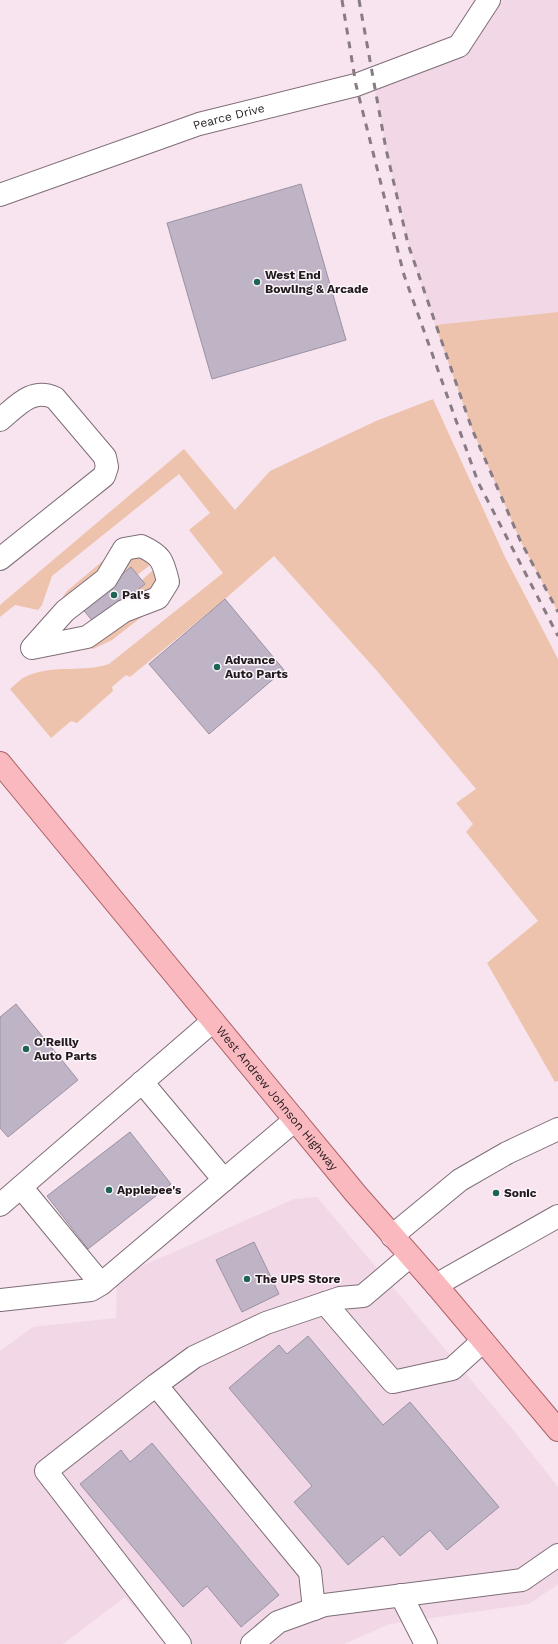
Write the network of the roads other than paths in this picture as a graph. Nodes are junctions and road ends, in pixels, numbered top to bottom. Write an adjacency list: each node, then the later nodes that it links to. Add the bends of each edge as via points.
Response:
1 (489, 0): 2 (street, Pearce Drive, via 459,46 356,85 199,124)
2 (0, 194)
3 (0, 420): 4 (street, via 30,396 48,394 55,398 105,457 107,467 104,476)
4 (0, 559)
5 (32, 648): 5 (street, via 87,637 124,611 158,598 168,582 164,565 155,552 140,546 124,549 106,579 65,611)
6 (0, 763): 7 (main road, West Andrew Johnson Highway)
7 (213, 1021): 8 (street); 9 (main road, West Andrew Johnson Highway)
8 (142, 1082): 11 (street); 12 (street)
9 (295, 1120): 11 (street); 15 (main road, West Andrew Johnson Highway)
10 (558, 1129): 15 (street, via 507,1153 460,1180)
11 (224, 1180): 17 (street)
12 (21, 1187): 13 (street); 17 (street)
13 (0, 1205)
14 (558, 1216): 18 (street)
15 (392, 1236): 16 (main road, West Andrew Johnson Highway)
16 (410, 1256): 18 (main road, West Andrew Johnson Highway); 20 (street, via 363,1296 340,1298)
17 (101, 1284): 19 (street, via 91,1290)
18 (436, 1285): 21 (main road, West Andrew Johnson Highway)
19 (0, 1300)
20 (325, 1303): 21 (street, via 393,1382 452,1369); 22 (street, via 266,1323 194,1357)
21 (483, 1341): 23 (main road, West Andrew Johnson Highway)
22 (156, 1385): 26 (street, via 310,1572); 27 (street, via 46,1471)
23 (558, 1430)
24 (558, 1556): 25 (street, via 522,1580)
25 (401, 1595): 26 (street, via 325,1605); 29 (street)
26 (314, 1609): 28 (street, via 278,1622)
27 (180, 1644)
28 (252, 1644)
29 (426, 1644)

